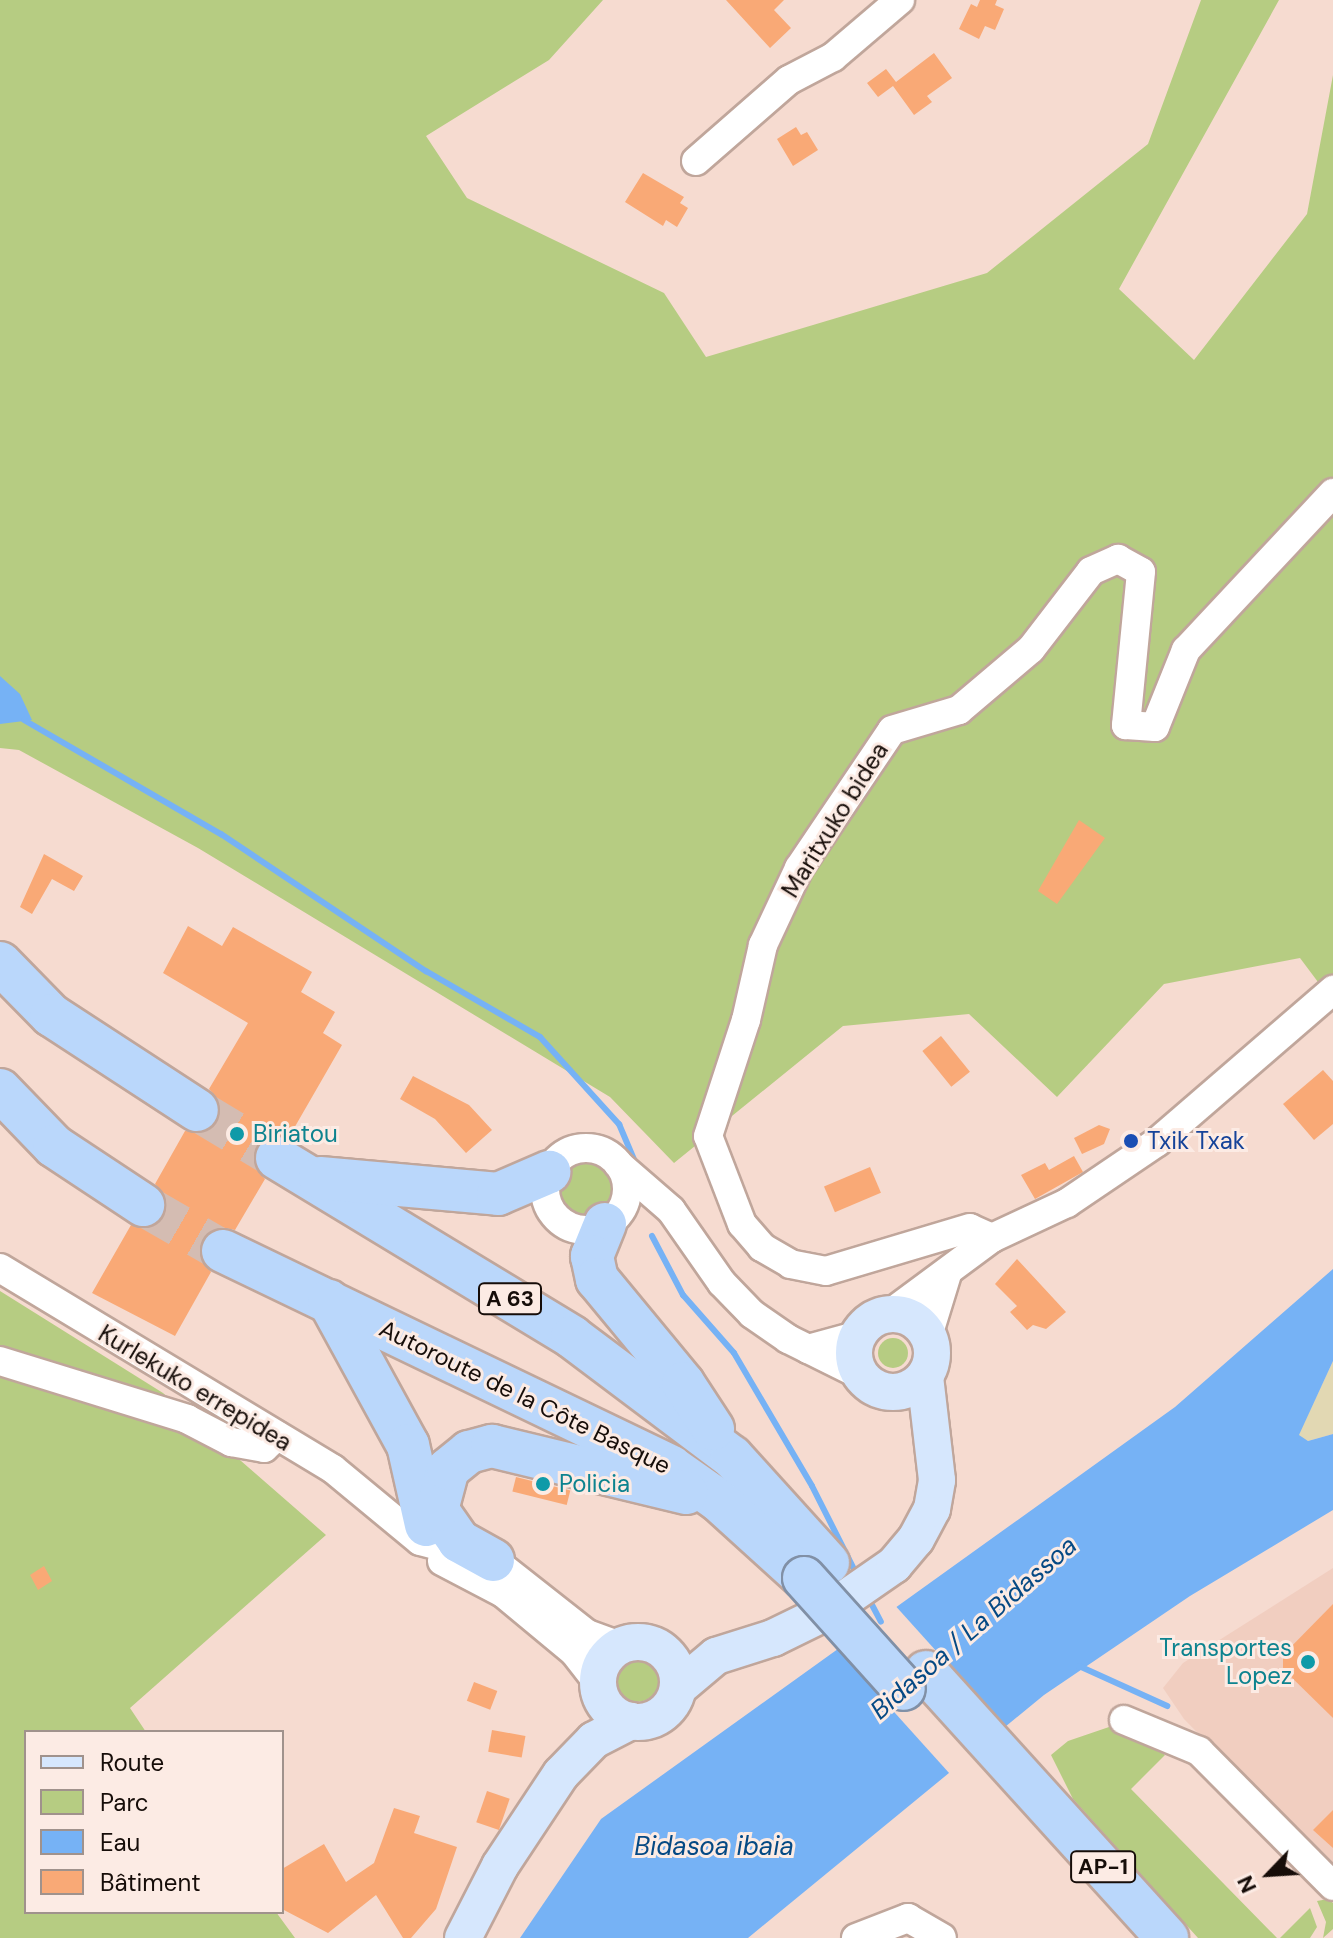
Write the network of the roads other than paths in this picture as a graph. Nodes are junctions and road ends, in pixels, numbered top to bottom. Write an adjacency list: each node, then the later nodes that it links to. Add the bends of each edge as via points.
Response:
1 (900, 0): 2 (street, via 833,57 789,80)
2 (696, 161)
3 (1333, 493): 13 (street, Maritxuko bidea, via 1186,650 1155,727 1126,725 1141,572 1118,559 1091,571 1031,649 959,710 892,730 799,868 763,945 746,1020 708,1136 742,1224 762,1247 791,1264 826,1271 970,1228)
4 (0, 963): 7 (highway, via 51,1015)
5 (1333, 990): 13 (street, via 1157,1142 1067,1203)
6 (0, 1090): 10 (highway, via 54,1146)
7 (197, 1110)
8 (618, 1164): 9 (street, via 603,1152 583,1148 561,1157); 11 (street, via 627,1186); 12 (street, via 655,1193)
9 (549, 1172): 11 (street, via 546,1197 558,1219 581,1229); 27 (highway, Autoroute de la Côte Basque / A 63, via 498,1194 294,1167 572,1337)
10 (143, 1205)
11 (610, 1221): 12 (street, via 649,1213); 27 (highway, via 592,1256 597,1279 683,1383)
12 (685, 1228): 20 (street, via 736,1300)
13 (992, 1238): 16 (street)
14 (223, 1251): 17 (highway, Autoroute de la Côte Basque / A 63)
15 (0, 1268): 25 (street, Kurlekuko errepidea)
16 (947, 1273): 18 (street); 19 (street)
17 (329, 1301): 28 (highway, Autoroute de la Côte Basque / A 63, via 612,1436); 29 (highway, via 408,1445 421,1515)
18 (873, 1325): 19 (main road, via 911,1319); 20 (street); 22 (main road, via 855,1359)
19 (928, 1336): 23 (main road, via 932,1356)
20 (808, 1349): 22 (street)
21 (0, 1361): 25 (street, via 187,1419 231,1442 264,1448)
22 (861, 1375): 24 (main road, via 874,1387)
23 (925, 1376): 24 (main road, via 916,1385); 26 (main road)
24 (892, 1392): 26 (main road)
25 (277, 1436): 29 (street, Kurlekuko errepidea, via 333,1469 383,1515)
26 (931, 1446): 34 (main road, via 937,1480 932,1509 894,1565 800,1627)
27 (732, 1457): 31 (highway, Autoroute de la Côte Basque / A 63)
28 (718, 1500): 30 (highway, via 482,1447 457,1457 448,1469 437,1510 459,1541); 31 (highway, Autoroute de la Côte Basque / A 63)
29 (443, 1554): 30 (street); 37 (street, Kurlekuko errepidea, via 503,1593 574,1652)
30 (493, 1560): 32 (street, via 587,1634)
31 (816, 1571): 35 (highway, A 63, bridge)
32 (620, 1646): 33 (main road, via 642,1641); 37 (main road, via 603,1661)
33 (662, 1649): 34 (main road); 36 (main road, via 675,1666)
34 (716, 1656): 36 (main road)
35 (915, 1680): 41 (highway, AP-1)
36 (678, 1688): 39 (main road, via 662,1715)
37 (599, 1690): 39 (main road, via 613,1713); 40 (main road)
38 (1124, 1720): 42 (street, via 1199,1751)
39 (631, 1721): 40 (main road)
40 (583, 1749): 43 (main road, via 519,1834)
41 (1027, 1804): 46 (highway, AP-1); 47 (highway, AP-1)
42 (1332, 1885)
43 (463, 1938)
44 (856, 1938): 45 (street, via 908,1918)
45 (942, 1938)
46 (1129, 1938)
47 (1167, 1938)

